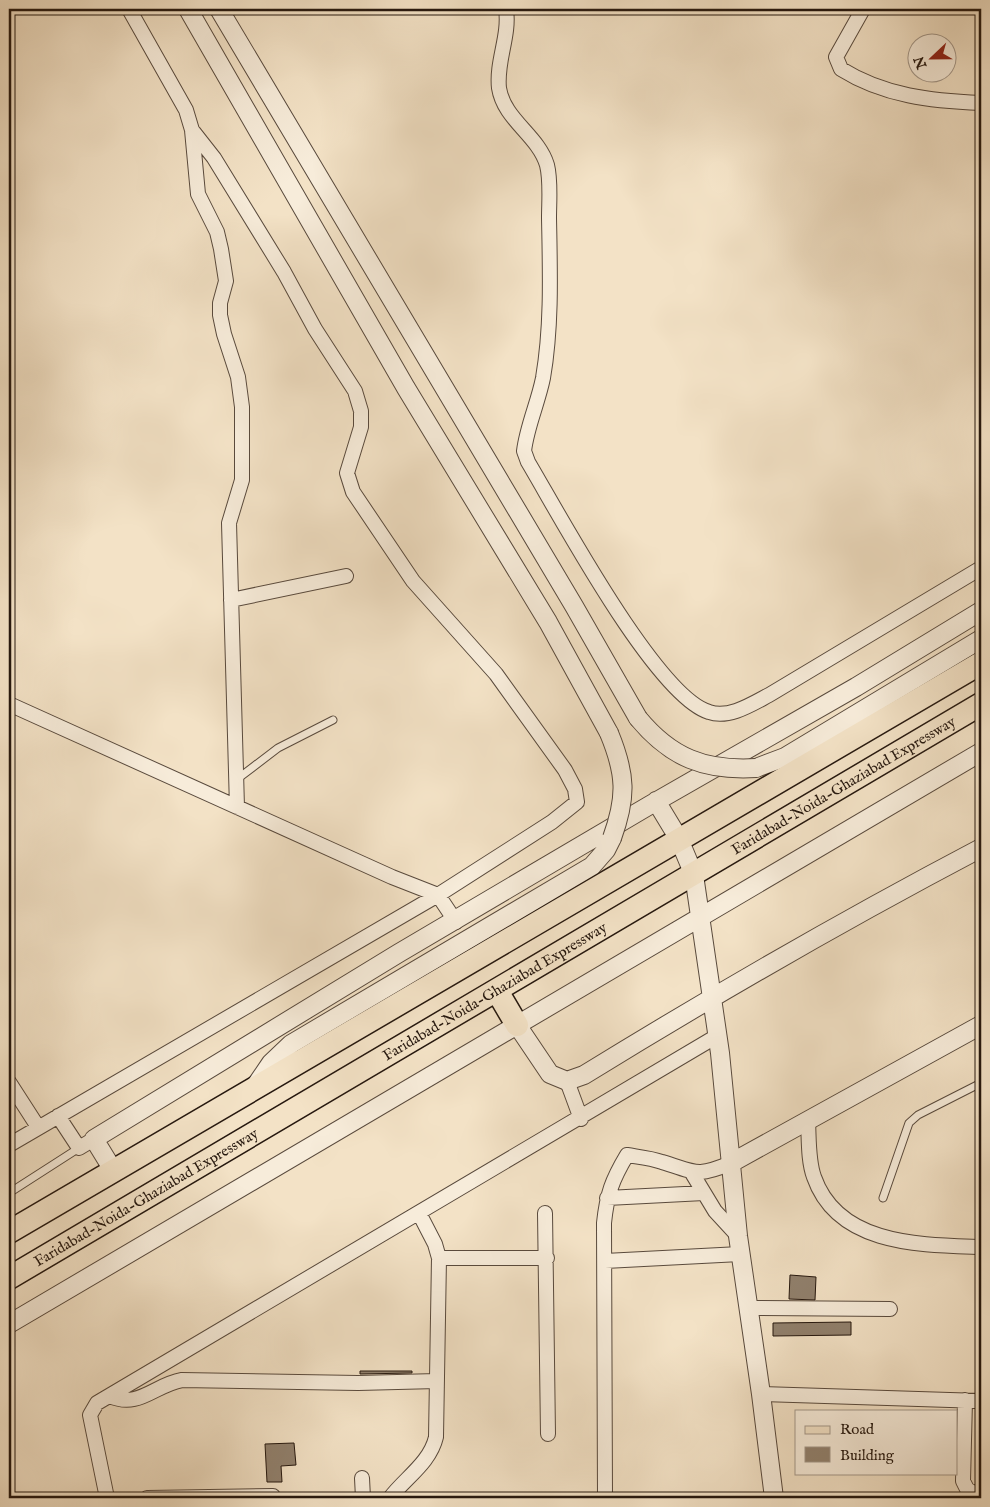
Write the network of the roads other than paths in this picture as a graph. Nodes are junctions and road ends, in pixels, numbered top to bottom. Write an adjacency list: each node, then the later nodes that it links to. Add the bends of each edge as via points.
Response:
1 (129, 9): 7 (street, via 186,110)
2 (188, 9): 21 (street, bridge, via 406,388 548,622 609,733 620,760 624,786)
3 (219, 9): 12 (street, bridge, via 638,718 652,735 674,752 695,761 727,770 756,768 785,757)
4 (506, 9): 8 (street, via 507,28 500,58 503,100 543,154 549,180 547,332 543,376 524,451 600,583 635,638 671,683 698,708 710,713 740,710)
5 (863, 9): 6 (street, via 836,57 841,68 888,91 910,97)
6 (981, 103)
7 (192, 130): 10 (street, via 198,194 217,232 221,249 226,281 220,315 238,376 242,407 242,480 229,523); 25 (street, via 214,158 355,391 361,411 361,426 346,473 353,492 413,581 496,674 565,770 575,789 577,802 552,822)
8 (981, 568)
9 (346, 576): 10 (street)
10 (231, 600): 18 (street)
11 (981, 611): 19 (street, via 856,687)
12 (981, 640)
13 (981, 663): 22 (main road)
14 (9, 704): 20 (street)
15 (981, 704): 24 (main road, Faridabad-Noida-Ghaziabad Expressway)
16 (333, 720): 18 (lane, via 290,740)
17 (981, 752): 26 (street)
18 (236, 780): 20 (street)
19 (656, 801): 21 (street); 22 (street)
20 (237, 808): 25 (street)
21 (614, 832): 27 (street); 36 (street, via 606,850 592,866 291,1044)
22 (679, 839): 24 (street); 36 (main road)
23 (981, 848): 29 (street)
24 (694, 875): 26 (street); 28 (main road, Faridabad-Noida-Ghaziabad Expressway)
25 (438, 895): 27 (street); 37 (street)
26 (700, 919): 29 (street); 30 (street)
27 (456, 922): 41 (street)
28 (497, 991): 30 (main road); 60 (main road, Faridabad-Noida-Ghaziabad Expressway)
29 (711, 997): 32 (street); 33 (street, via 584,1075)
30 (517, 1025): 33 (street, via 550,1074); 63 (street)
31 (981, 1025): 39 (street)
32 (717, 1036): 38 (street); 44 (street)
33 (567, 1081): 38 (street)
34 (9, 1082): 40 (street)
35 (981, 1083): 50 (lane, via 908,1122)
36 (254, 1087): 45 (main road)
37 (58, 1116): 40 (street); 43 (street)
38 (580, 1119): 51 (street)
39 (808, 1121): 44 (street); 55 (street, via 813,1175 819,1190 833,1210 852,1224 880,1236 927,1246)
40 (38, 1127): 42 (street)
41 (94, 1139): 43 (street); 45 (street)
42 (9, 1144)
43 (79, 1148): 47 (lane)
44 (731, 1163): 46 (street, via 714,1170); 54 (street)
45 (113, 1170): 53 (main road)
46 (692, 1173): 48 (street); 49 (street, via 662,1162 627,1155 612,1180)
47 (9, 1193)
48 (704, 1193): 49 (street); 54 (street, via 715,1211)
49 (607, 1198): 59 (street)
50 (883, 1198)
51 (419, 1213): 57 (street); 66 (street)
52 (545, 1213): 58 (street)
53 (9, 1232)
54 (738, 1236): 56 (street)
55 (981, 1247)
56 (740, 1254): 59 (street); 61 (street)
57 (439, 1258): 58 (street); 64 (street)
58 (547, 1258): 69 (street)
59 (605, 1261): 77 (street)
60 (9, 1278)
61 (749, 1308): 62 (street); 65 (street)
62 (890, 1309)
63 (9, 1324)
64 (437, 1381): 66 (street, via 182,1380 135,1399 121,1401); 76 (street, via 433,1448)
65 (761, 1394): 67 (street); 78 (street)
66 (110, 1396): 73 (street, via 97,1403 90,1415)
67 (965, 1400): 68 (street); 72 (street, via 963,1480 967,1489)
68 (981, 1401)
69 (548, 1434)
70 (362, 1478): 75 (street)
71 (273, 1496): 74 (street)
72 (981, 1497)
73 (107, 1498)
74 (147, 1498)
75 (363, 1498)
76 (390, 1498)
77 (605, 1498)
78 (774, 1498)

